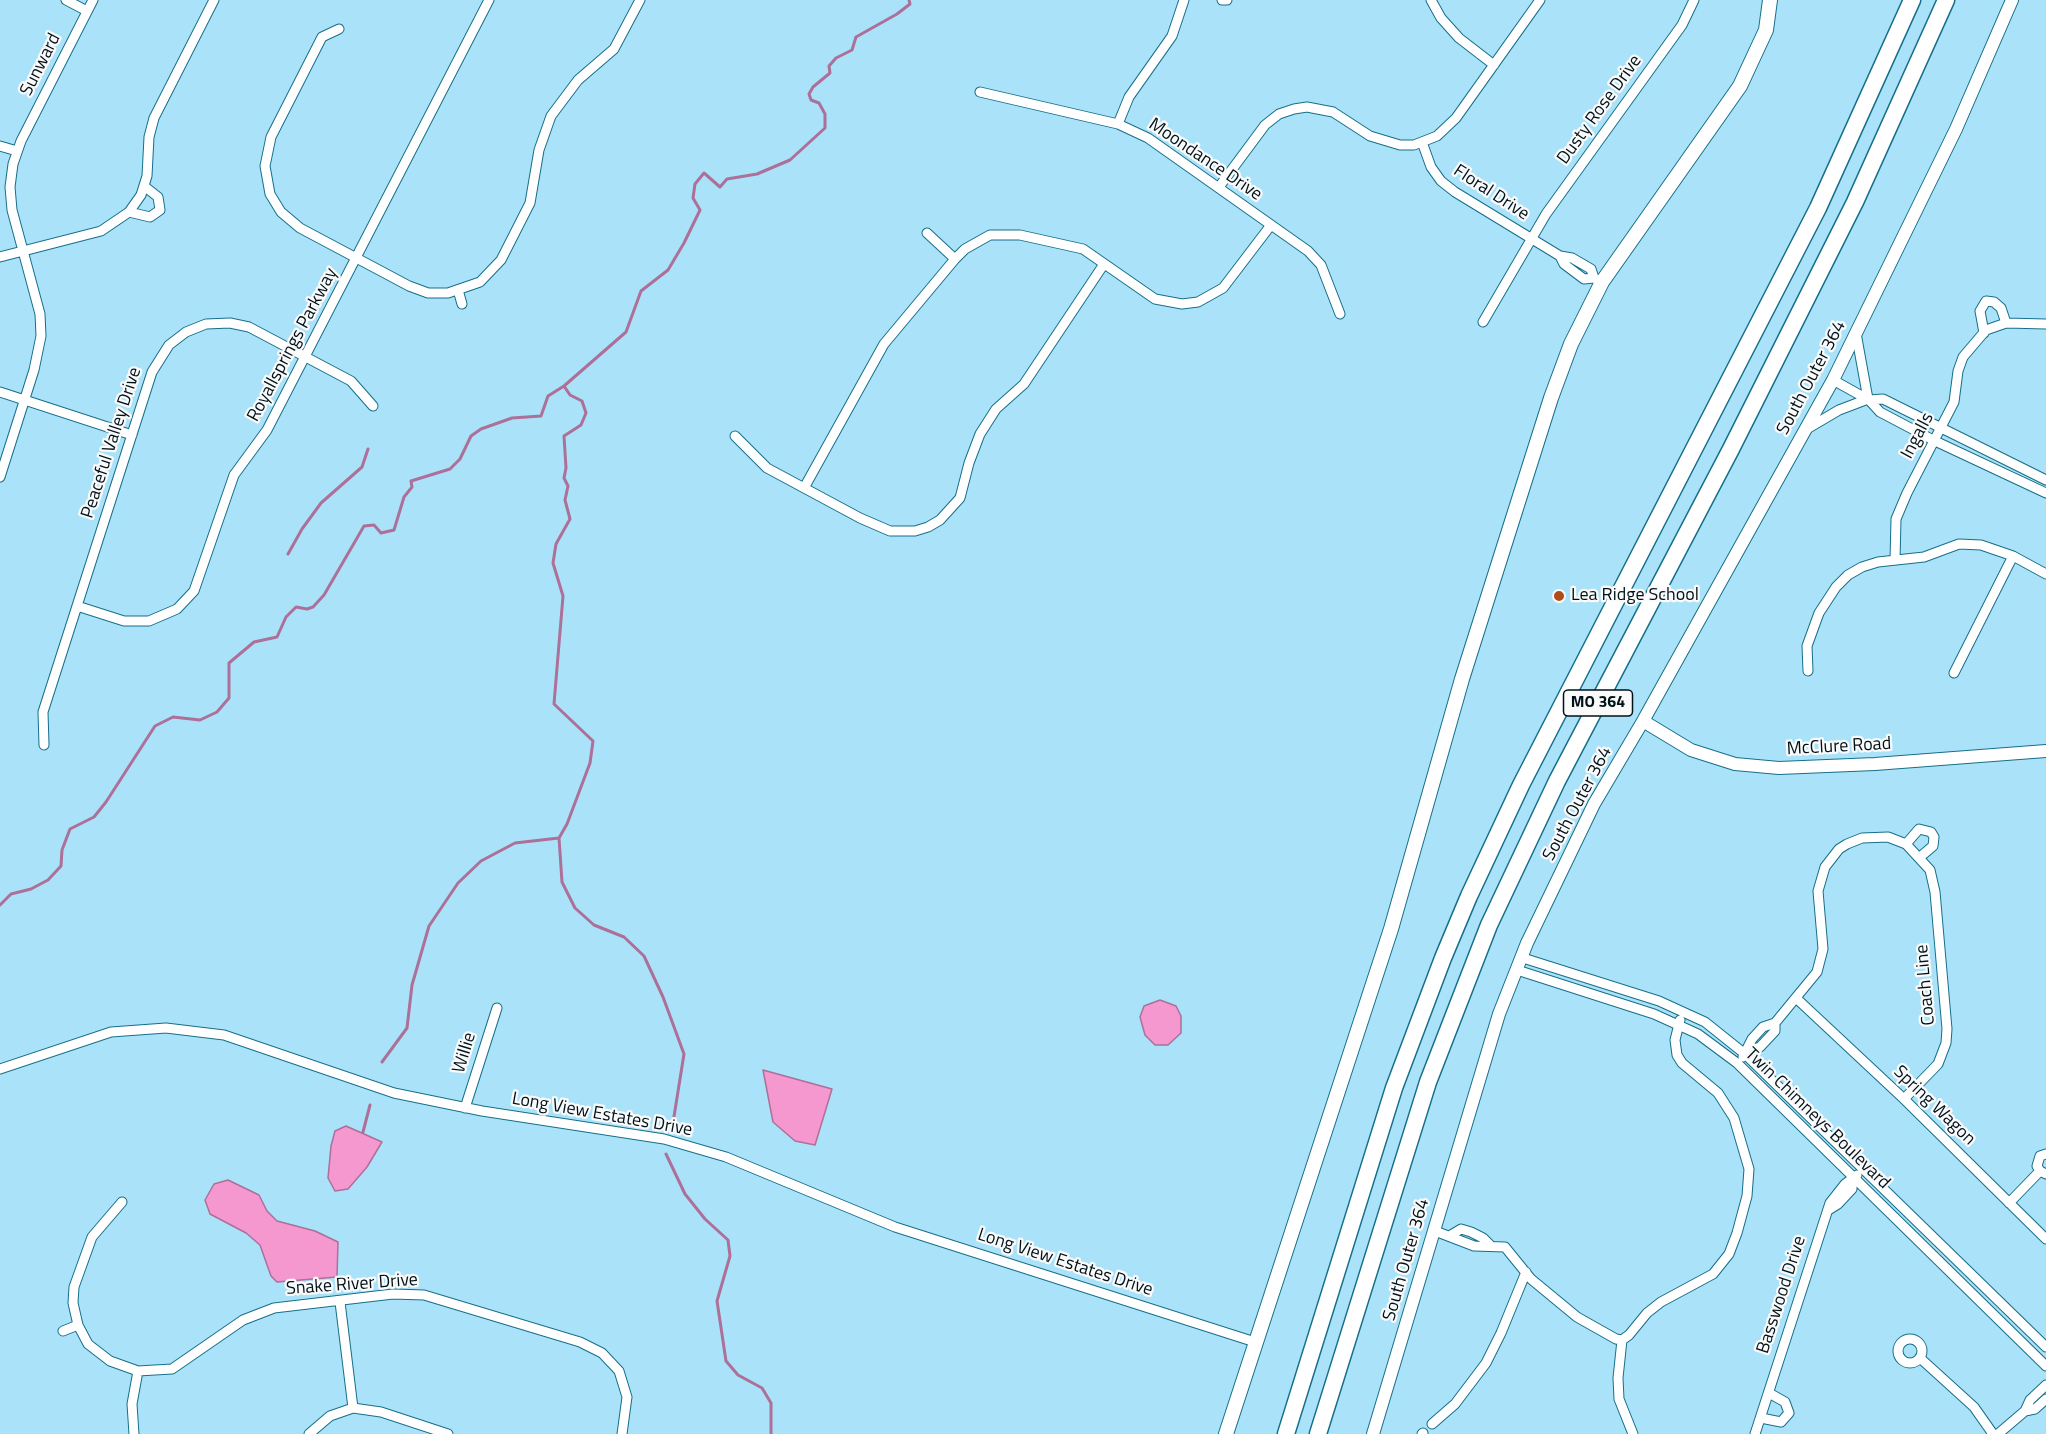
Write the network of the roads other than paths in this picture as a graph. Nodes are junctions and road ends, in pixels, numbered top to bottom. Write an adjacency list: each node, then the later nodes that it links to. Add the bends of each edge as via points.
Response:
1 (66, 0): 16 (street)
2 (93, 0): 16 (street, Sunward)
3 (214, 0): 24 (street, via 154,118)
4 (489, 0): 32 (street, Royallsprings Parkway)
5 (640, 0): 36 (street, via 618,43 573,86 551,116 539,150 530,203 501,260 485,278)
6 (1184, 0): 20 (street, via 1172,36 1129,97)
7 (1222, 0): 8 (street)
8 (1227, 0)
9 (1431, 0): 18 (street, via 1459,38)
10 (1540, 0): 18 (street)
11 (1695, 0): 29 (street, Dusty Rose Drive, via 1682,25)
12 (1770, 0): 35 (main road, via 1766,30 1740,86)
13 (1912, 0): 111 (highway, MO 364, via 1823,198 1521,785 1469,896 1394,1088)
14 (1946, 0): 112 (highway, MO 364, via 1855,202 1557,781 1494,916 1428,1082)
15 (2012, 0): 42 (street, South Outer 364, via 1956,129)
16 (87, 10): 23 (street, Sunward)
17 (339, 29): 32 (street, via 322,37 271,137 265,166 270,194 287,218)
18 (1494, 65): 21 (street, via 1448,128)
19 (980, 92): 20 (street, Moondance Drive)
20 (1118, 124): 25 (street, Moondance Drive, via 1165,149)
21 (1422, 142): 25 (street, via 1385,142 1333,112 1308,107 1294,109 1265,124); 29 (street, Floral Drive, via 1441,181)
22 (0, 146): 23 (street)
23 (17, 151): 30 (street, Sunward, via 10,199)
24 (144, 186): 26 (street); 26 (street, via 158,197 160,210 150,217)
25 (1219, 187): 27 (street, Moondance Drive)
26 (129, 212): 30 (street, via 101,231)
27 (1271, 225): 34 (street, via 1223,288 1198,302 1182,304 1155,299); 38 (street, Moondance Drive, via 1321,265)
28 (927, 233): 33 (street)
29 (1530, 238): 35 (street, Floral Drive, via 1560,256 1564,264 1584,279); 39 (street, Dusty Rose Drive)
30 (23, 251): 31 (street); 48 (street, Sunward, via 41,325)
31 (0, 257)
32 (357, 259): 36 (street, via 423,291); 44 (street, Royallsprings Parkway)
33 (955, 259): 34 (street, via 990,235 1020,235 1083,249); 57 (street, via 884,344)
34 (1104, 264): 57 (street, via 1024,384 1001,405 980,434 960,498 940,520 915,531 890,531)
35 (1598, 280): 94 (main road, via 1551,398 1462,679 1391,929)
36 (458, 290): 37 (street)
37 (462, 304)
38 (1340, 314)
39 (1483, 322)
40 (2006, 323): 41 (street, Ingalls); 43 (street, Ingalls); 43 (street, via 2001,308 1986,301 1980,311)
41 (2046, 324)
42 (1856, 333): 45 (street, South Outer 364); 47 (street)
43 (1984, 333): 50 (street, Ingalls, via 1963,357 1954,402)
44 (306, 357): 49 (street, Peaceful Valley Drive, via 351,381); 52 (street, Peaceful Valley Drive, via 267,335 237,324 212,323 190,330 169,345 158,360); 62 (street, Royallsprings Parkway, via 267,430 232,478 198,581 186,600 166,616 142,622 124,621)
45 (1833, 380): 47 (street); 51 (street, South Outer 364)
46 (0, 392): 48 (street)
47 (1868, 400): 50 (street, via 1883,399); 51 (street, via 1839,410); 54 (street, via 1880,412)
48 (25, 402): 52 (street); 55 (street, Sunward)
49 (373, 406)
50 (1940, 429): 54 (street, Ingalls); 56 (street)
51 (1805, 430): 65 (street, South Outer 364)
52 (132, 435): 62 (street, Peaceful Valley Drive)
53 (735, 436): 57 (street, via 767,468)
54 (1935, 441): 58 (street); 60 (street, Ingalls, via 1896,519)
55 (0, 477)
56 (2046, 480)
57 (804, 488)
58 (2046, 494)
59 (2013, 556): 60 (street, via 1981,545 1959,544 1924,558); 61 (street); 64 (street)
60 (1895, 560): 63 (street, via 1862,567 1848,575 1829,596 1807,646)
61 (2046, 574)
62 (77, 606): 66 (street, Peaceful Valley Drive, via 43,712)
63 (1808, 671)
64 (1954, 673)
65 (1643, 721): 67 (street, McClure Road, via 1691,750 1735,764 1779,768); 70 (street, South Outer 364, via 1594,804)
66 (44, 745)
67 (2046, 751)
68 (1906, 844): 69 (street, Coach Line); 69 (street, via 1919,829 1931,832 1933,846); 72 (street, Coach Line, via 1881,835 1862,838 1839,849 1825,867 1818,891 1823,949 1817,972)
69 (1920, 857): 79 (street, Coach Line, via 1929,870 1935,892 1946,1043 1938,1064)
70 (1523, 958): 71 (street, South Outer 364); 74 (street, Twin Chimneys Boulevard)
71 (1517, 970): 75 (street, Twin Chimneys Boulevard); 87 (street, South Outer 364, via 1499,1014)
72 (1796, 998): 76 (street, Coach Line, via 1775,1023 1775,1031 1760,1047); 79 (street, Spring Wagon)
73 (497, 1008): 80 (street, Willie)
74 (1683, 1012): 75 (street); 76 (street, Twin Chimneys Boulevard)
75 (1678, 1025): 77 (street, Twin Chimneys Boulevard, via 1698,1034); 93 (street, via 1677,1055 1718,1093 1734,1118 1749,1169 1747,1196 1730,1254 1722,1265 1702,1282 1661,1302)
76 (1746, 1053): 77 (street); 82 (street, Twin Chimneys Boulevard)
77 (1737, 1063): 84 (street, Twin Chimneys Boulevard)
78 (0, 1069): 80 (street, Long View Estates Drive, via 111,1032 166,1028 224,1035 394,1093)
79 (1904, 1099): 86 (street, Spring Wagon)
80 (465, 1108): 94 (street, Long View Estates Drive, via 664,1139 716,1154 896,1227)
81 (2046, 1154): 83 (street, via 2037,1162)
82 (1862, 1169): 84 (street, Basswood Drive); 95 (street, Twin Chimneys Boulevard)
83 (2043, 1173): 86 (street)
84 (1852, 1180): 97 (street, Twin Chimneys Boulevard); 100 (street, Basswood Drive, via 1830,1203)
85 (122, 1202): 91 (street, Snake River Drive, via 100,1225 78,1269 73,1303)
86 (2008, 1203): 88 (street, Spring Wagon)
87 (1435, 1231): 89 (street, via 1451,1235 1461,1229 1484,1238 1490,1245 1505,1247); 113 (street, South Outer 364)
88 (2046, 1239)
89 (1526, 1272): 93 (street, via 1577,1317); 105 (street, via 1486,1363 1455,1404)
90 (340, 1302): 98 (street, Snake River Drive, via 258,1313 172,1369); 102 (street); 109 (street, Snake River Drive, via 393,1294 424,1295 580,1342 602,1353 620,1371 627,1397)
91 (78, 1325): 92 (street); 98 (street, Snake River Drive, via 98,1353)
92 (63, 1331)
93 (1622, 1340): 114 (street, via 1619,1399)
94 (1255, 1342): 110 (main road)
95 (2046, 1347)
96 (1920, 1358): 116 (street, via 1974,1407)
97 (2046, 1366)
98 (138, 1371): 106 (street, via 132,1404)
99 (2046, 1385): 103 (street, via 2030,1400)
100 (1769, 1393): 104 (street, Basswood Drive); 104 (street, via 1785,1402 1789,1413 1781,1422)
101 (2046, 1399): 103 (street, via 2035,1409)
102 (353, 1408): 107 (street, via 330,1416); 108 (street, via 381,1412)
103 (2025, 1411): 117 (street)
104 (1761, 1418): 115 (street, Basswood Drive)
105 (1432, 1424)
106 (134, 1434)
107 (309, 1434)
108 (448, 1434)
109 (622, 1434)
110 (1226, 1434)
111 (1286, 1434)
112 (1318, 1434)
113 (1373, 1434)
114 (1633, 1434)
115 (1755, 1434)
116 (1993, 1434)
117 (1998, 1434)

